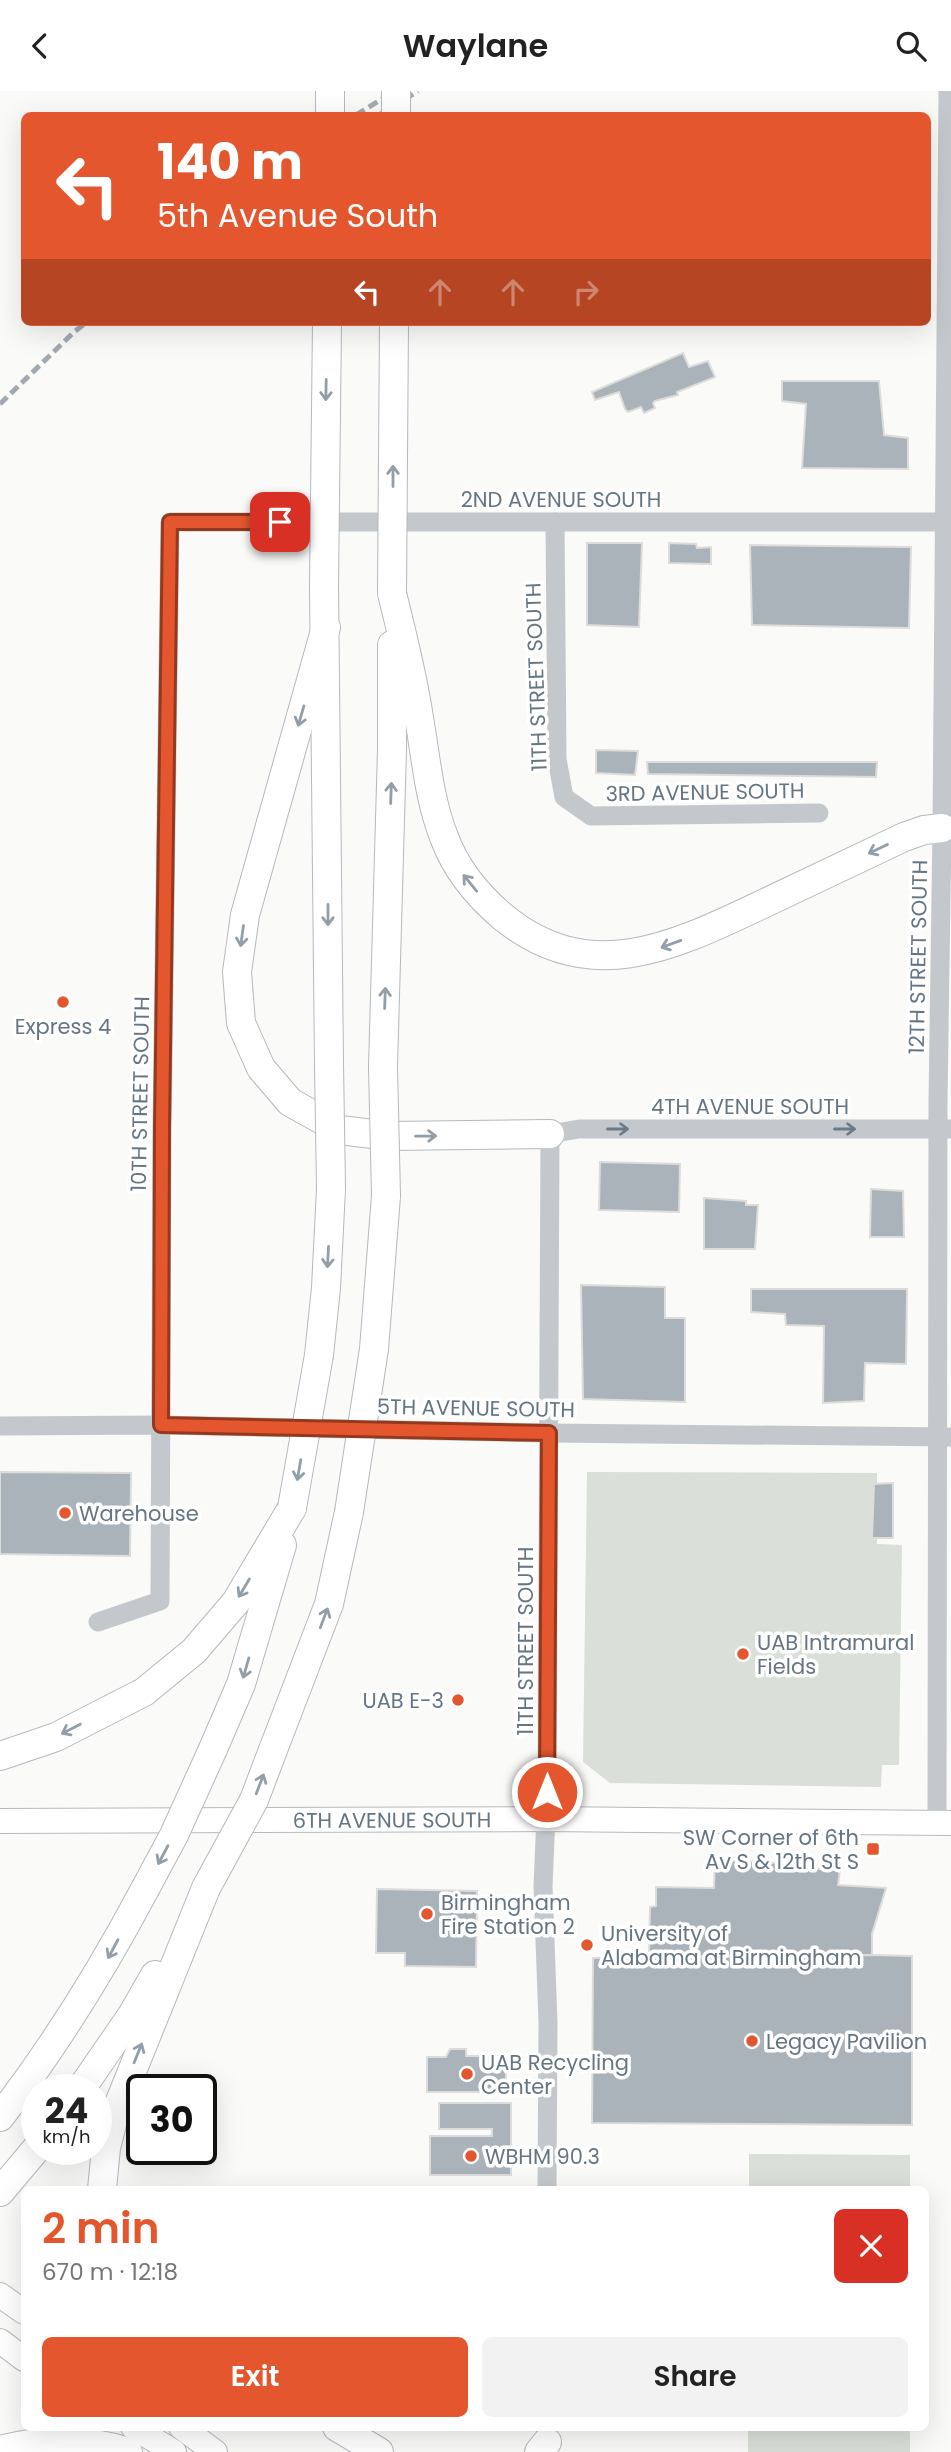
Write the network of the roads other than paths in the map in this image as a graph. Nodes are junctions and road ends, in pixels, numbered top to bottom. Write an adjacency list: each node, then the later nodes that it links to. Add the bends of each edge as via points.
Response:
1 (330, 91): 4 (highway)
2 (396, 91): 5 (highway, bridge)
3 (948, 91): 6 (street, 12TH STREET SOUTH)
4 (330, 112)
5 (396, 112)
6 (949, 206): 11 (street, 12TH STREET SOUTH)
7 (327, 326): 13 (highway, one-way to 13, bridge)
8 (394, 326): 12 (highway, one-way to 8, bridge)
9 (170, 522): 10 (street, 2ND AVENUE SOUTH); 19 (street, 10TH STREET SOUTH)
10 (555, 522): 11 (street, 2ND AVENUE SOUTH); 15 (street, 11TH STREET SOUTH, via 557,759 564,797)
11 (947, 522): 16 (street, 12TH STREET SOUTH)
12 (392, 593): 16 (highway, one-way to 12, via 904,837 664,947 606,957 558,949 535,939 489,906 460,872 442,835); 29 (highway, one-way to 12, bridge, via 254,1800 329,1604 349,1512 374,1349 386,1196 383,1067)
13 (326, 627): 18 (highway, one-way to 18, via 245,915 237,972 241,1023 261,1067 290,1102 340,1130 389,1136); 23 (highway, one-way to 23, bridge, via 331,1189 319,1355)
14 (819, 813): 15 (street, 3RD AVENUE SOUTH)
15 (592, 816)
16 (947, 828): 17 (street, 12TH STREET SOUTH)
17 (945, 1129): 18 (street, 4TH AVENUE SOUTH, one-way to 17, via 579,1129); 22 (street, 12TH STREET SOUTH)
18 (550, 1134): 21 (street, 11TH STREET SOUTH)
19 (161, 1425): 20 (street, 5TH AVENUE SOUTH); 21 (street, 5TH AVENUE SOUTH); 24 (street, 10TH STREET SOUTH, via 160,1601)
20 (0, 1426)
21 (549, 1433): 22 (street, 5TH AVENUE SOUTH); 26 (street, 11TH STREET SOUTH)
22 (944, 1436): 28 (street, 12TH STREET SOUTH)
23 (292, 1508): 25 (highway, one-way to 25, via 236,1602 194,1651 144,1692 56,1737); 31 (highway, one-way to 31, bridge, via 241,1684 174,1835 107,1961)
24 (97, 1622)
25 (0, 1756)
26 (546, 1819): 27 (main road, 6TH AVENUE SOUTH); 28 (main road, 6TH AVENUE SOUTH); 34 (street, 11TH STREET SOUTH)
27 (0, 1821)
28 (944, 1823)
29 (206, 1888): 30 (highway, via 132,2015); 33 (highway, one-way to 29, via 114,2116)
30 (91, 2074)
31 (0, 2117)
32 (23, 2165): 35 (highway)
33 (102, 2186)
34 (547, 2186)
35 (0, 2192)
36 (0, 2295): 37 (main road)
37 (21, 2310)
38 (0, 2341): 39 (main road)
39 (21, 2356)
40 (140, 2431): 45 (main road)
41 (186, 2431): 46 (main road)
42 (344, 2431): 47 (highway)
43 (0, 2450): 44 (highway, via 66,2441)
44 (128, 2452)
45 (174, 2452)
46 (215, 2452)
47 (379, 2452)

